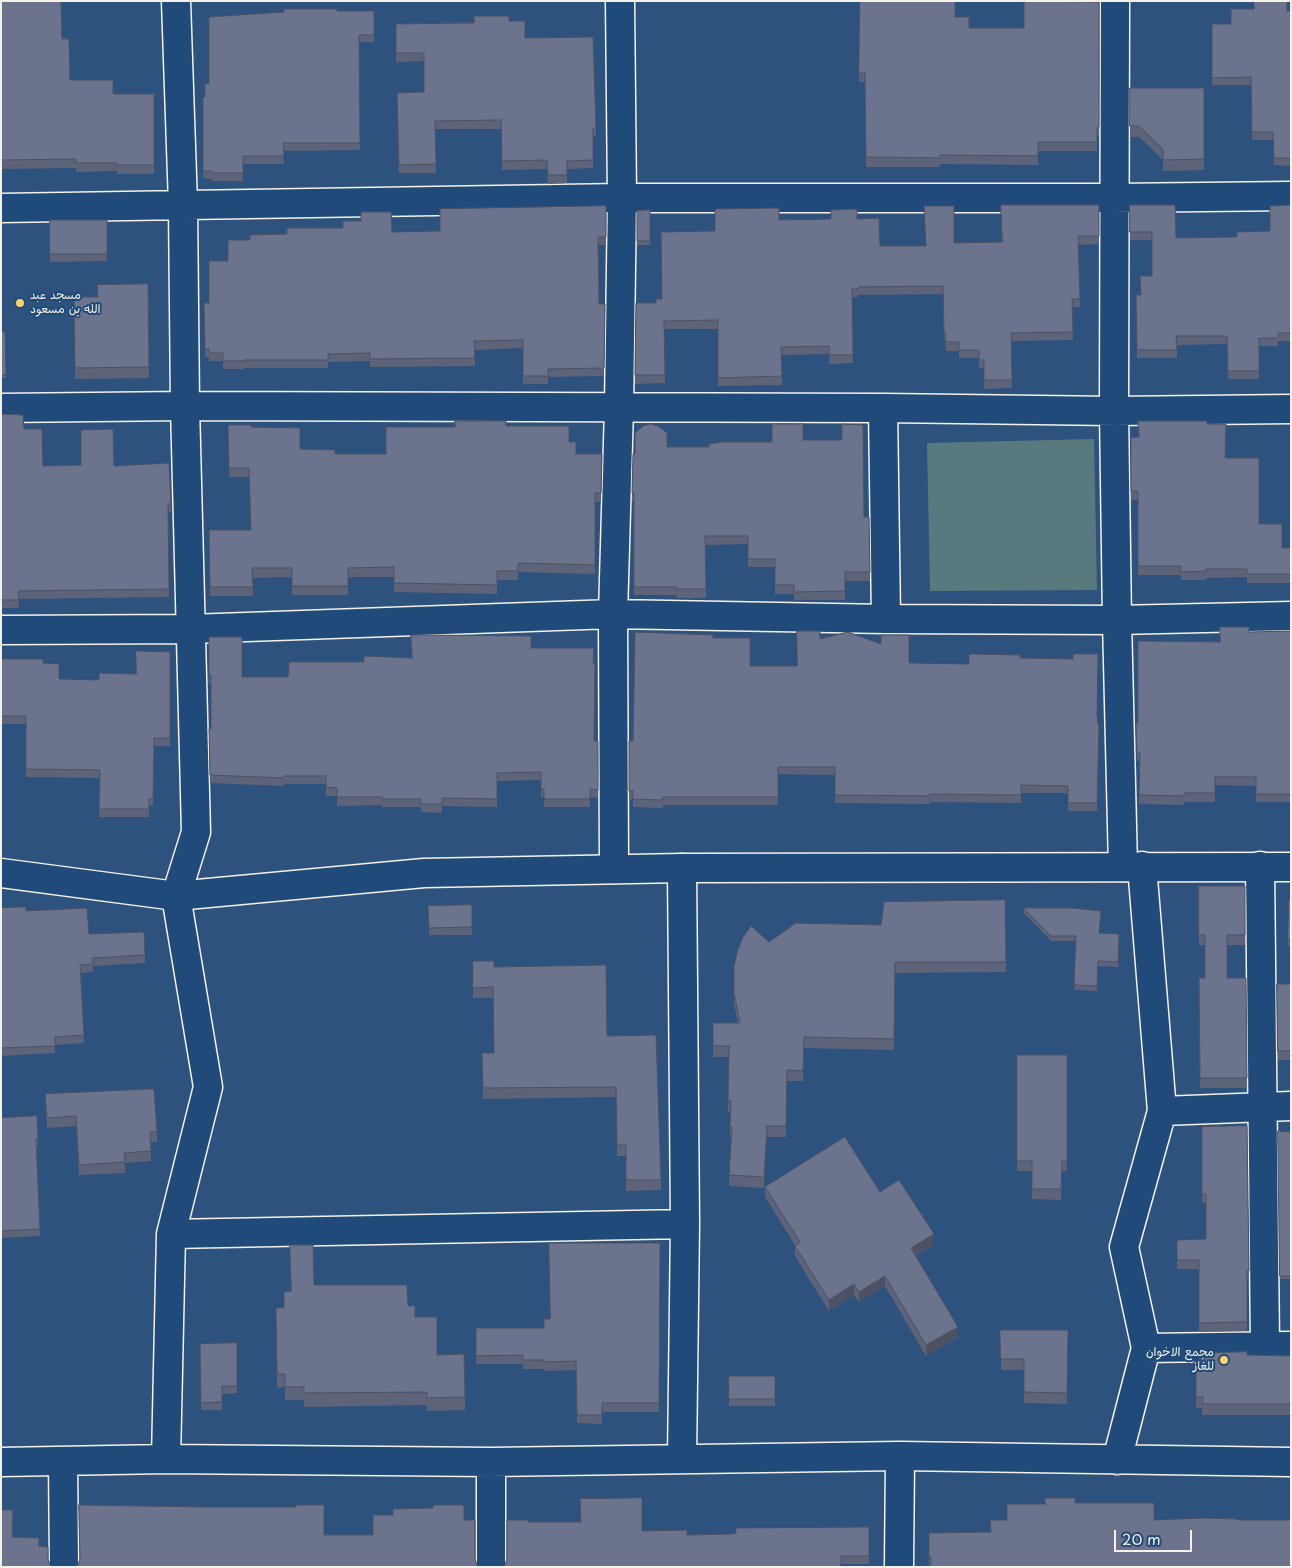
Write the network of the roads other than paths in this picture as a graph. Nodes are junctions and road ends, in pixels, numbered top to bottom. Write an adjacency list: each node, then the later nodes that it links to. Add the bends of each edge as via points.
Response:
1 (176, 1): 7 (street)
2 (620, 1): 5 (street)
3 (1116, 1): 6 (street)
4 (1291, 196): 6 (street)
5 (622, 198): 6 (street); 7 (street); 11 (street)
6 (1114, 198): 14 (street)
7 (183, 205): 8 (street); 9 (street)
8 (1, 208)
9 (185, 406): 10 (street); 11 (street); 19 (street)
10 (1, 408)
11 (619, 408): 12 (street); 15 (street)
12 (883, 408): 14 (street); 17 (street)
13 (1291, 409): 14 (street)
14 (1114, 411): 18 (street)
15 (613, 614): 17 (street); 19 (street); 25 (street)
16 (1291, 616): 18 (street)
17 (886, 620): 18 (street)
18 (1117, 620): 21 (street)
19 (190, 629): 20 (street); 27 (street, via 196,832)
20 (1, 630)
21 (1133, 866): 22 (street); 24 (street); 30 (street)
22 (1260, 866): 23 (street); 29 (street)
23 (1291, 867)
24 (682, 868): 25 (street); 31 (street)
25 (614, 869): 27 (street, via 424,874)
26 (1, 873): 27 (street)
27 (176, 896): 32 (street, via 208,1087)
28 (1291, 1106): 29 (street)
29 (1263, 1108): 30 (street); 33 (street)
30 (1162, 1111): 34 (street, via 1124,1246)
31 (685, 1224): 32 (street); 37 (street)
32 (171, 1234): 36 (street)
33 (1278, 1347): 34 (street)
34 (1146, 1348): 38 (street)
35 (900, 1456): 37 (street); 38 (street); 45 (street)
36 (166, 1459): 39 (street); 41 (street)
37 (682, 1459): 41 (street)
38 (1117, 1460): 42 (street)
39 (63, 1461): 40 (street); 43 (street)
40 (1, 1462)
41 (491, 1462): 44 (street)
42 (1291, 1462)
43 (64, 1567)
44 (491, 1567)
45 (899, 1567)

